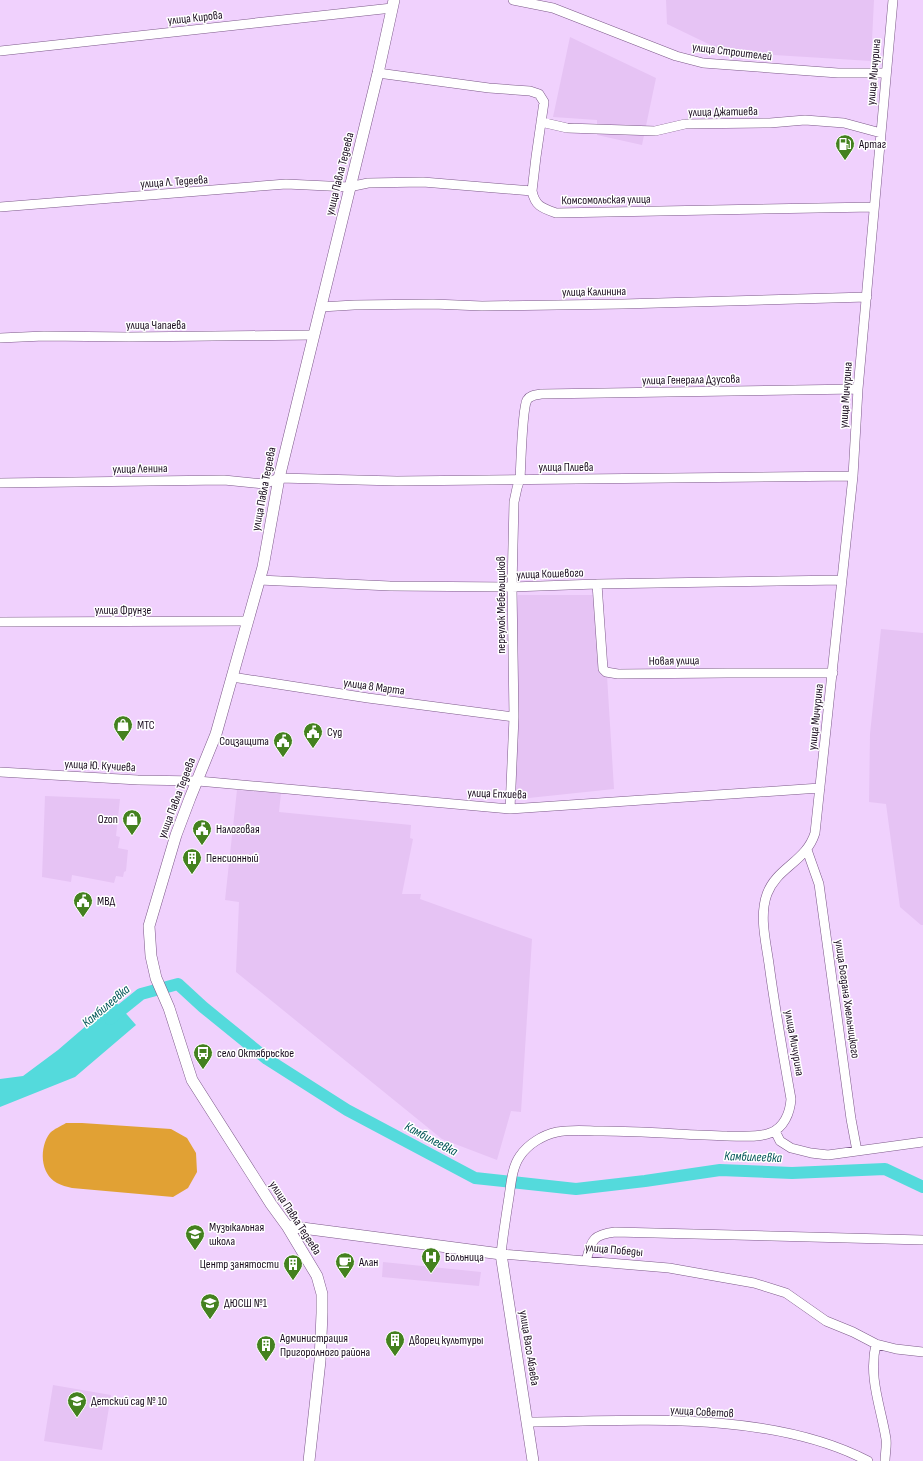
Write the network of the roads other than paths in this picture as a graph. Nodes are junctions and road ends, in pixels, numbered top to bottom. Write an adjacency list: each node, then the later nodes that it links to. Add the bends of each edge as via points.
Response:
1 (513, 0): 4 (street, улица Строителей)
2 (892, 0): 7 (street, улица Мичурина)
3 (393, 4): 5 (street, улица Кирова); 6 (main road, улица Павла Тедеева)
4 (554, 4): 7 (street, улица Строителей, via 682,58 703,63 831,73)
5 (0, 51)
6 (378, 73): 8 (street, via 530,91 539,94 544,102); 10 (main road, улица Павла Тедеева)
7 (886, 73): 9 (street, улица Мичурина)
8 (541, 122): 9 (street, улица Джатиева, via 567,128 655,131 685,124 805,120 844,123); 11 (street)
9 (881, 133): 13 (street, улица Мичурина)
10 (349, 188): 11 (street, via 368,183 423,182); 12 (street, улица Л. Тедеева, via 286,184); 15 (main road, улица Павла Тедеева)
11 (532, 191): 13 (street, Комсомольская улица, via 534,200 543,208 556,213)
12 (0, 207)
13 (874, 207): 14 (street, улица Мичурина)
14 (867, 297): 15 (street, улица Калинина, via 623,304); 18 (street, улица Мичурина)
15 (321, 307): 16 (main road, улица Павла Тедеева)
16 (313, 335): 17 (street, улица Чапаева); 21 (main road, улица Павла Тедеева)
17 (0, 338)
18 (858, 389): 19 (street, улица Генерала Дзусова, via 541,394 531,396); 20 (street, улица Мичурина)
19 (526, 401): 22 (street, переулок Мебельщиков)
20 (853, 476): 22 (street, улица Плиева); 25 (street, улица Мичурина)
21 (278, 478): 22 (street, улица Плиева, via 397,481); 23 (street, улица Ленина, via 264,484 224,480); 24 (main road, улица Павла Тедеева)
22 (520, 479): 27 (street, переулок Мебельщиков, via 514,502)
23 (0, 483)
24 (259, 580): 27 (street, улица Кошевого, via 390,586); 28 (main road, улица Павла Тедеева)
25 (842, 580): 26 (street, улица Кошевого); 30 (street, улица Мичурина)
26 (597, 584): 27 (street, улица Кошевого); 30 (street, Новая улица, via 603,669 606,672)
27 (512, 587): 32 (street, переулок Мебельщиков)
28 (247, 621): 29 (street, улица Фрунзе); 31 (main road, улица Павла Тедеева)
29 (0, 622)
30 (833, 673): 35 (street, улица Мичурина)
31 (232, 677): 32 (street, улица 8 Марта); 34 (main road, улица Павла Тедеева, via 216,734)
32 (514, 717): 36 (street, переулок Мебельщиков)
33 (0, 772): 34 (street, улица Ю. Кучиева)
34 (198, 781): 36 (street, улица Епхиева); 41 (main road, улица Павла Тедеева, via 176,835 149,926 151,956 156,978 169,1008 192,1080)
35 (820, 788): 36 (street, улица Епхиева); 37 (street, улица Мичурина, via 815,833)
36 (510, 809)
37 (807, 850): 38 (street, улица Мичурина, via 774,882 763,909 772,990 791,1099 791,1108 786,1120); 40 (street, улица Богдана Хмельницкого, via 819,884)
38 (775, 1131): 40 (street, via 780,1141 791,1148 828,1155); 43 (street, улица Васо Абаева, via 757,1136 570,1131 556,1132 543,1137 520,1156 513,1172)
39 (923, 1142): 40 (street)
40 (857, 1152)
41 (287, 1226): 43 (main road, улица Победы); 48 (main road, улица Павла Тедеева, via 317,1276 322,1294 320,1361)
42 (923, 1240): 44 (street, via 615,1232 600,1234 590,1246)
43 (501, 1254): 44 (street, улица Победы); 47 (main road, улица Васо Абаева)
44 (586, 1261): 45 (street, улица Победы, via 669,1268 768,1287 786,1293 826,1321)
45 (876, 1344): 46 (street, улица Победы); 51 (street, via 872,1361 886,1440)
46 (923, 1352)
47 (528, 1422): 49 (main road, улица Васо Абаева); 50 (street, улица Советов, via 684,1422 743,1426 780,1431 824,1442)
48 (309, 1461)
49 (534, 1461)
50 (868, 1461)
51 (885, 1461)

